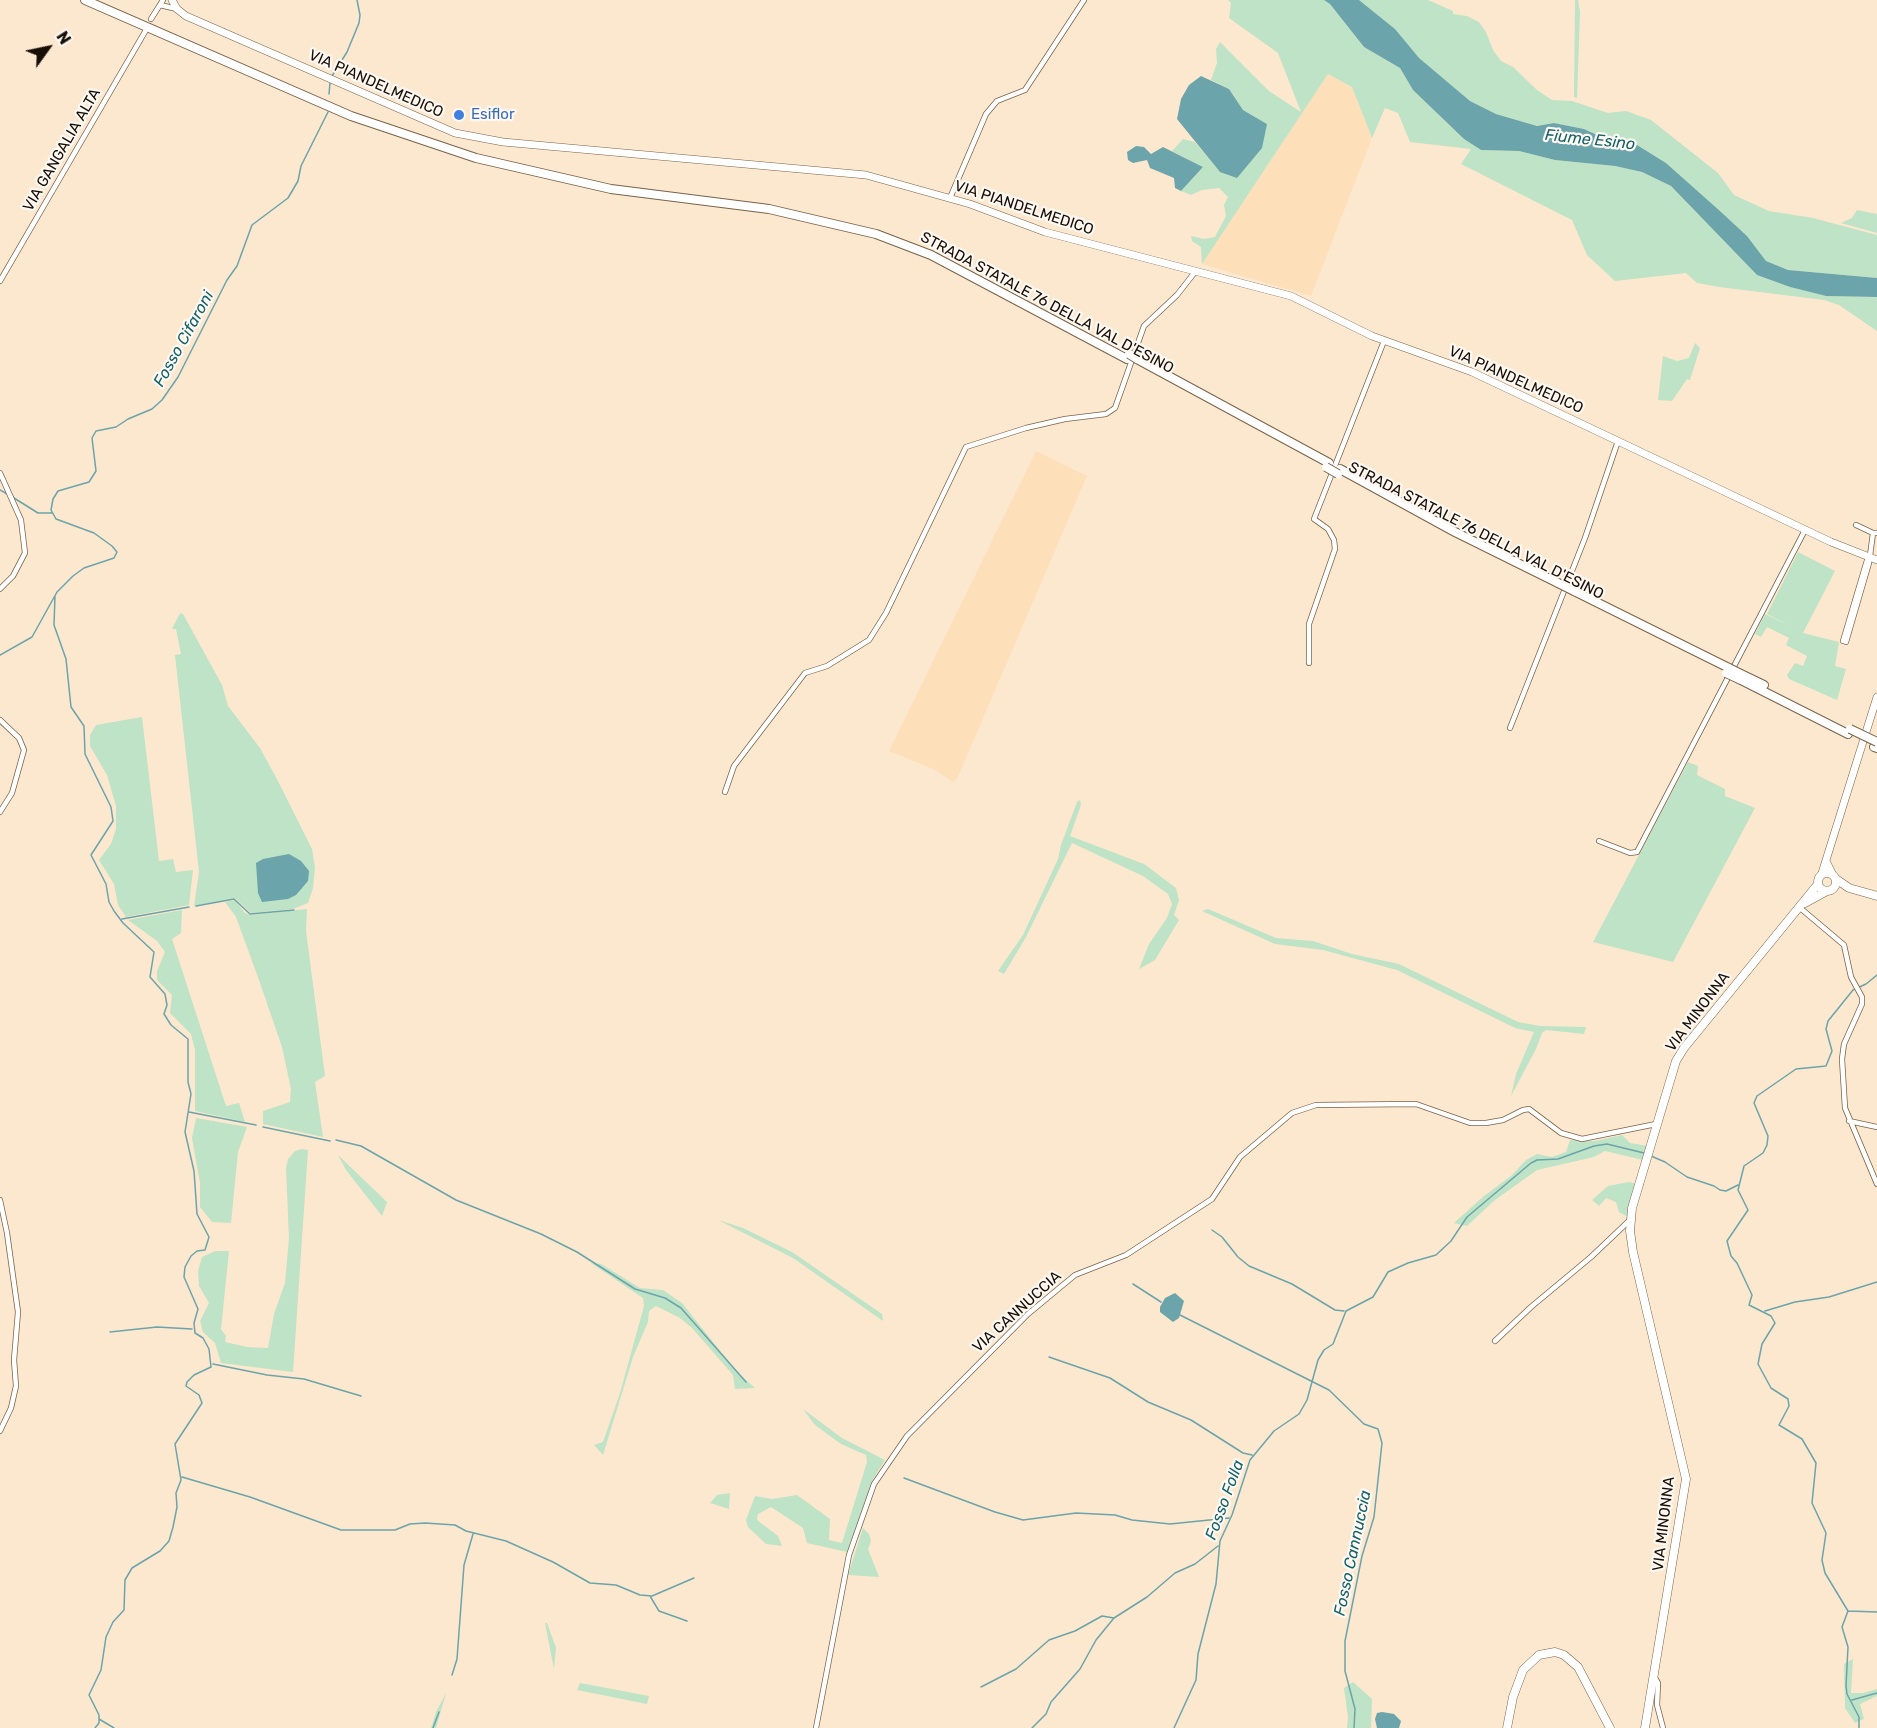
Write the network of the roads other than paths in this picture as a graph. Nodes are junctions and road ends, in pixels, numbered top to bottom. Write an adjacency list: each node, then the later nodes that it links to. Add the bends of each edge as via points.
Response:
1 (85, 0): 13 (highway, STRADA STATALE 76 DELLA VAL D'ESINO, via 351,116 476,158 611,189 769,209 876,234 931,255)
2 (99, 0): 13 (highway, STRADA STATALE 76 DELLA VAL D'ESINO, via 352,110 476,153 603,182 770,204 878,229 933,250)
3 (172, 0): 6 (main road)
4 (1084, 0): 9 (street, via 1025,90 997,101 986,114)
5 (161, 3): 6 (street); 7 (street)
6 (177, 9): 9 (main road, VIA PIANDELMEDICO, via 434,125 482,138 866,175)
7 (151, 20)
8 (146, 30): 11 (street, VIA GANGALIA ALTA)
9 (950, 198): 10 (main road, VIA PIANDELMEDICO, via 1045,232)
10 (1195, 272): 12 (main road, VIA PIANDELMEDICO, via 1291,296); 28 (street, via 1144,326 1115,408 1106,414 1026,428 966,447 869,640 828,666 805,673 734,766)
11 (0, 281)
12 (1384, 341): 14 (main road, VIA PIANDELMEDICO, via 1472,372); 23 (street, via 1314,519 1328,529 1335,549 1309,624)
13 (1132, 359): 27 (highway, STRADA STATALE 76 DELLA VAL D'ESINO, bridge, via 1452,536)
14 (1618, 441): 17 (main road, VIA PIANDELMEDICO); 26 (street, via 1585,538)
15 (0, 473): 21 (street, via 21,520 25,552 13,576)
16 (1856, 525): 18 (street)
17 (1805, 530): 19 (main road, VIA PIANDELMEDICO); 30 (street, via 1637,852)
18 (1875, 533): 19 (street)
19 (1868, 557): 20 (main road, VIA PIANDELMEDICO); 22 (street)
20 (1877, 560)
21 (0, 589)
22 (1844, 641)
23 (1309, 663)
24 (1876, 703): 31 (main road)
25 (0, 720): 29 (street, via 19,738 24,750 12,794)
26 (1510, 728)
27 (1876, 746)
28 (725, 792)
29 (0, 812)
30 (1599, 841)
31 (1826, 861): 32 (main road); 33 (main road)
32 (1822, 873): 33 (main road); 34 (main road, VIA MINONNA)
33 (1834, 876): 35 (main road); 36 (main road, via 1836,886)
34 (1818, 884): 36 (main road); 39 (main road, VIA MINONNA)
35 (1849, 888): 36 (main road); 37 (main road)
36 (1829, 890): 38 (main road, VIA MINONNA)
37 (1877, 896)
38 (1811, 900): 39 (main road, VIA MINONNA); 40 (street)
39 (1799, 907): 40 (street); 42 (main road, VIA MINONNA, via 1684,1048 1676,1061)
40 (1809, 915): 41 (street, via 1844,945 1862,1004 1844,1044 1842,1059)
41 (1849, 1121): 43 (street); 44 (street)
42 (1656, 1124): 46 (main road, VIA MINONNA); 50 (street, VIA CANNUCCIA, via 1582,1139 1561,1133 1529,1109 1486,1123 1470,1123 1416,1104 1316,1105 1292,1113 1240,1157 1212,1199 1126,1255 1076,1275 1028,1314 907,1436 874,1484 849,1555)
43 (1877, 1127)
44 (1877, 1184)
45 (0, 1200): 48 (street, via 18,1312 16,1386)
46 (1631, 1219): 47 (street); 49 (main road, VIA MINONNA, via 1633,1252 1686,1479)
47 (1496, 1341)
48 (0, 1431)
49 (1654, 1676): 53 (main road, VIA MINONNA); 54 (street)
50 (816, 1728)
51 (1507, 1728): 52 (main road, via 1523,1670 1539,1655 1555,1652 1578,1667)
52 (1610, 1728)
53 (1645, 1728)
54 (1663, 1728)

